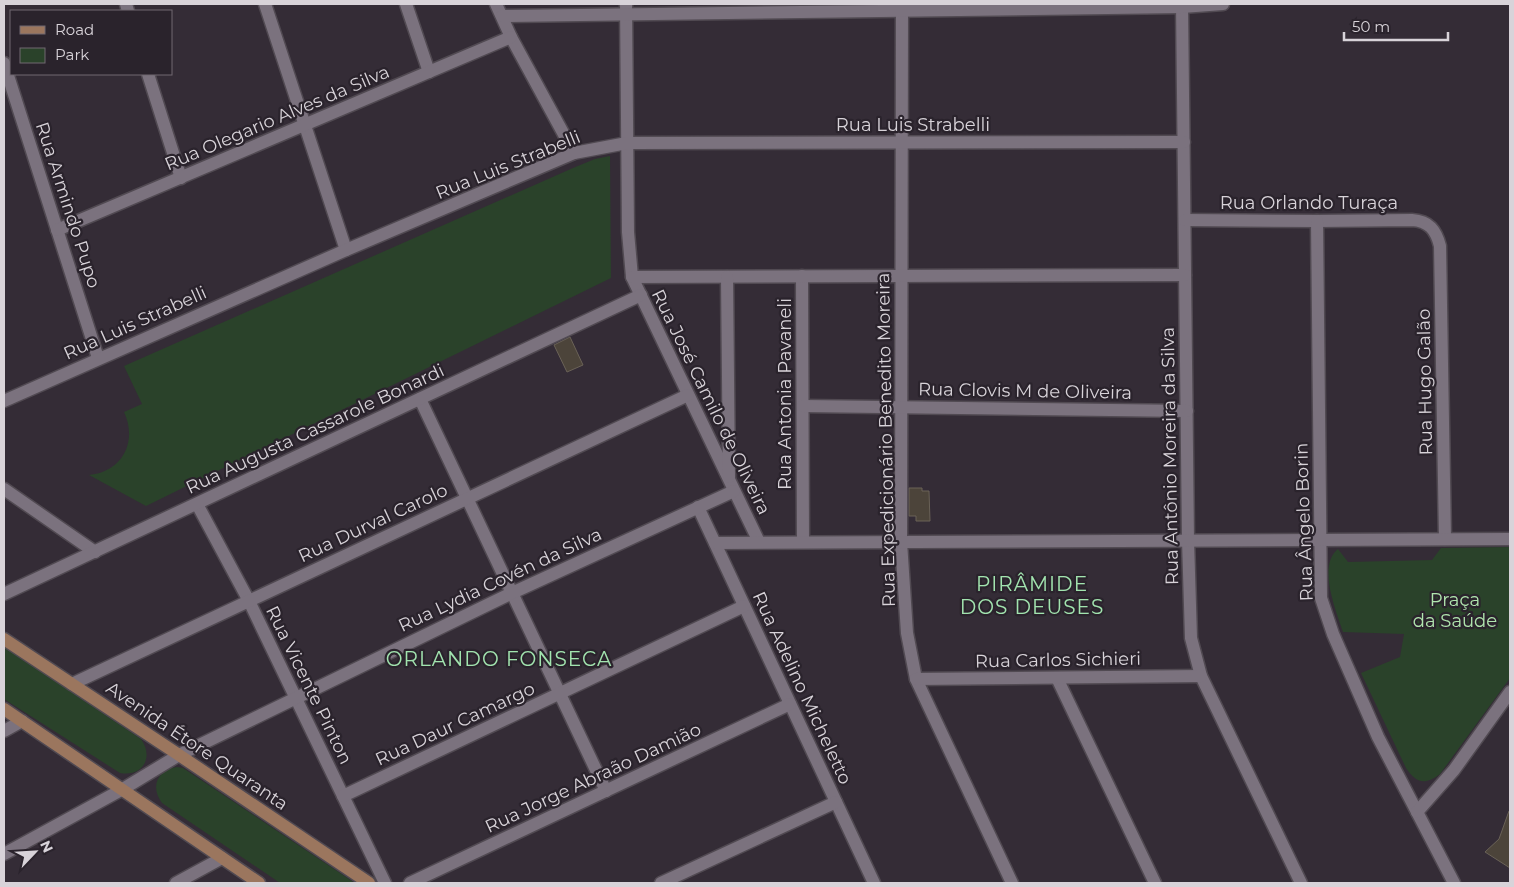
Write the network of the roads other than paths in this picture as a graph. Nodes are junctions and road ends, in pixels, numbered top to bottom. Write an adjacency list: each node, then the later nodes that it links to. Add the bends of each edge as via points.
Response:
1 (265, 4): 13 (street)
2 (406, 4): 11 (street)
3 (496, 4): 8 (street)
4 (1223, 4): 5 (street)
5 (1182, 5): 6 (street); 14 (street, Rua Antônio Moreira da Silva)
6 (902, 8): 7 (street); 16 (street, Rua Expedicionário Benedito Moreira)
7 (626, 9): 8 (street); 15 (street)
8 (502, 16): 9 (street)
9 (511, 37): 11 (street, Rua Olegario Alves da Silva); 17 (street)
10 (4, 63): 22 (street, Rua Armindo Pupo)
11 (429, 72): 13 (street, Rua Olegario Alves da Silva)
12 (148, 75): 18 (street)
13 (305, 125): 18 (street, Rua Olegario Alves da Silva); 23 (street)
14 (1184, 142): 16 (street, Rua Luis Strabelli); 19 (street, Rua Antônio Moreira da Silva)
15 (627, 143): 16 (street, Rua Luis Strabelli); 17 (street, Rua Luis Strabelli); 27 (street)
16 (902, 143): 26 (street, Rua Expedicionário Benedito Moreira)
17 (574, 153): 23 (street, Rua Luis Strabelli)
18 (181, 178): 22 (street, Rua Olegario Alves da Silva)
19 (1184, 220): 20 (street, Rua Orlando Turaça); 24 (street, Rua Antônio Moreira da Silva)
20 (1317, 221): 21 (street, Rua Orlando Turaça, via 1412,220 1426,222); 45 (street, Rua Ângelo Borin)
21 (1431, 227): 42 (street, Rua Hugo Galão, via 1440,246)
22 (58, 230): 30 (street, Rua Armindo Pupo)
23 (346, 250): 30 (street, Rua Luis Strabelli)
24 (1185, 275): 26 (street); 36 (street, Rua Antônio Moreira da Silva)
25 (802, 276): 26 (street); 28 (street); 34 (street, Rua Antonia Pavaneli)
26 (902, 276): 35 (street, Rua Expedicionário Benedito Moreira)
27 (632, 277): 28 (street); 29 (street, Rua José Camilo de Oliveira)
28 (727, 277): 37 (street)
29 (641, 295): 31 (street, Rua José Camilo de Oliveira); 32 (street, Rua Augusta Cassarole Bonardi)
30 (98, 358): 33 (street, Rua Luis Strabelli)
31 (688, 394): 37 (street, Rua José Camilo de Oliveira); 39 (street, Rua Durval Carolo)
32 (420, 399): 39 (street); 40 (street, Rua Augusta Cassarole Bonardi)
33 (4, 401)
34 (803, 406): 35 (street, Rua Clovis M de Oliveira); 47 (street, Rua Antonia Pavaneli)
35 (902, 407): 36 (street, Rua Clovis M de Oliveira); 48 (street, Rua Expedicionário Benedito Moreira)
36 (1187, 411): 44 (street, Rua Antônio Moreira da Silva)
37 (732, 486): 41 (street, Rua Lydia Covén da Silva); 46 (street, Rua José Camilo de Oliveira)
38 (4, 489): 50 (street)
39 (467, 498): 51 (street); 53 (street, Rua Durval Carolo)
40 (196, 504): 50 (street, Rua Augusta Cassarole Bonardi); 53 (street, Rua Vicente Pinton)
41 (698, 507): 49 (street, Rua Adelino Micheletto); 51 (street, Rua Lydia Covén da Silva)
42 (1445, 539): 43 (street); 45 (street)
43 (1510, 539)
44 (1188, 540): 45 (street); 48 (street); 56 (street, Rua Antônio Moreira da Silva, via 1191,638)
45 (1320, 540): 72 (street, Rua Ângelo Borin, via 1320,598 1378,738)
46 (759, 542): 47 (street); 49 (street)
47 (803, 542): 48 (street)
48 (901, 542): 58 (street, Rua Expedicionário Benedito Moreira, via 907,633)
49 (714, 543): 54 (street, Rua Adelino Micheletto)
50 (95, 552): 52 (street, Rua Augusta Cassarole Bonardi)
51 (512, 593): 61 (street); 62 (street, Rua Lydia Covén da Silva)
52 (4, 594)
53 (249, 601): 59 (street, Rua Durval Carolo); 62 (street, Rua Vicente Pinton)
54 (744, 606): 61 (street, Rua Daur Camargo); 63 (street, Rua Adelino Micheletto)
55 (4, 639): 59 (street, Avenida Étore Quaranta)
56 (1201, 676): 57 (street, Rua Carlos Sichieri); 84 (street, Rua Antônio Moreira da Silva)
57 (1057, 678): 58 (street, Rua Carlos Sichieri); 83 (street)
58 (916, 679): 82 (street, Rua Expedicionário Benedito Moreira)
59 (72, 684): 67 (street, Avenida Étore Quaranta)
60 (1510, 692): 72 (street, via 1454,770)
61 (560, 694): 69 (street); 70 (street, Rua Daur Camargo)
62 (296, 698): 67 (street, Rua Lydia Covén da Silva); 70 (street, Rua Vicente Pinton)
63 (790, 704): 69 (street, Rua Jorge Abraão Damião); 71 (street, Rua Adelino Micheletto)
64 (4, 708): 65 (street)
65 (22, 721): 66 (street); 68 (street)
66 (4, 731)
67 (179, 755): 68 (street, Rua Lydia Covén da Silva); 77 (street, Avenida Étore Quaranta)
68 (123, 789): 73 (street, Rua Lydia Covén da Silva); 74 (street)
69 (606, 791): 79 (street, Rua Jorge Abraão Damião)
70 (343, 796): 78 (street, Rua Vicente Pinton)
71 (836, 802): 80 (street); 81 (street, Rua Adelino Micheletto)
72 (1417, 812): 85 (street, Rua Ângelo Borin)
73 (4, 854)
74 (222, 858): 75 (street); 76 (street)
75 (176, 883)
76 (259, 883)
77 (369, 883)
78 (386, 883)
79 (410, 883)
80 (661, 883)
81 (874, 883)
82 (1012, 883)
83 (1155, 883)
84 (1301, 883)
85 (1454, 883)

